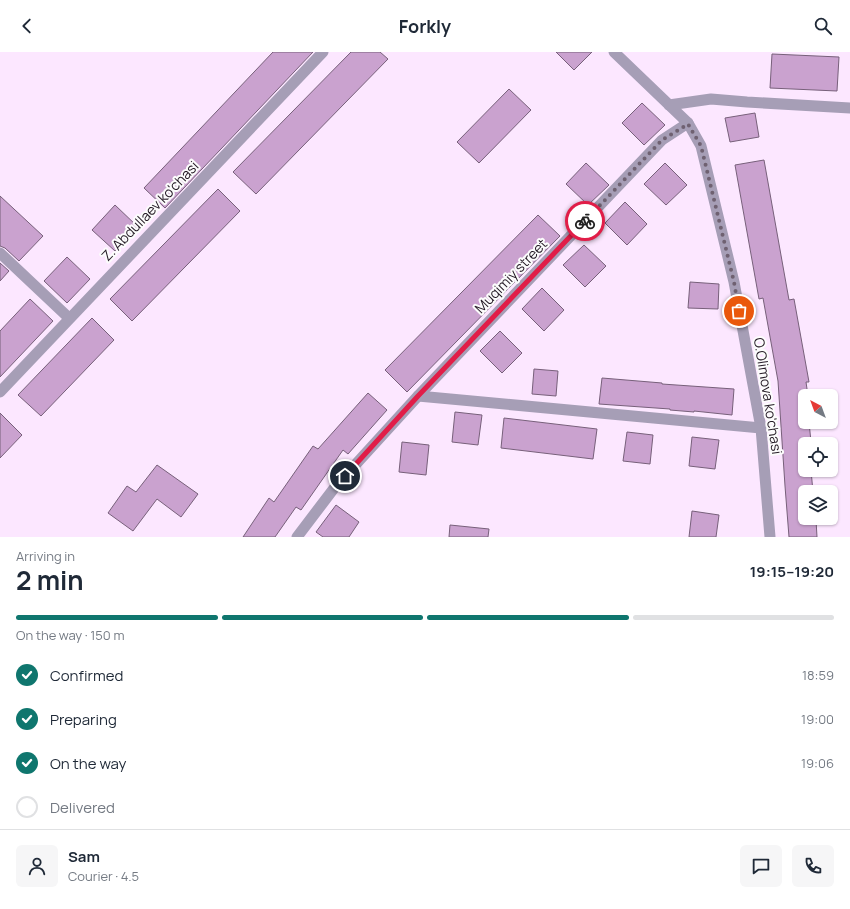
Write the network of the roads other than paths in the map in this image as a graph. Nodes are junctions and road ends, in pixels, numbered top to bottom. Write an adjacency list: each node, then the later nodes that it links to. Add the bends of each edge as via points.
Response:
1 (323, 52): 7 (street, Z. Abdullaev ko'chasi)
2 (614, 52): 3 (street)
3 (668, 106): 4 (street, via 711,99); 5 (street)
4 (850, 108)
5 (688, 124): 9 (street, Muqimiy street, via 662,140); 10 (street, O.Olimova ko'chasi, via 701,146 734,282)
6 (0, 253): 7 (street)
7 (69, 318): 8 (street, Z. Abdullaev ko'chasi)
8 (0, 392)
9 (418, 396): 10 (street); 11 (street, Muqimiy street, via 334,487)
10 (761, 428): 12 (street, O.Olimova ko'chasi)
11 (297, 537)
12 (770, 537)

